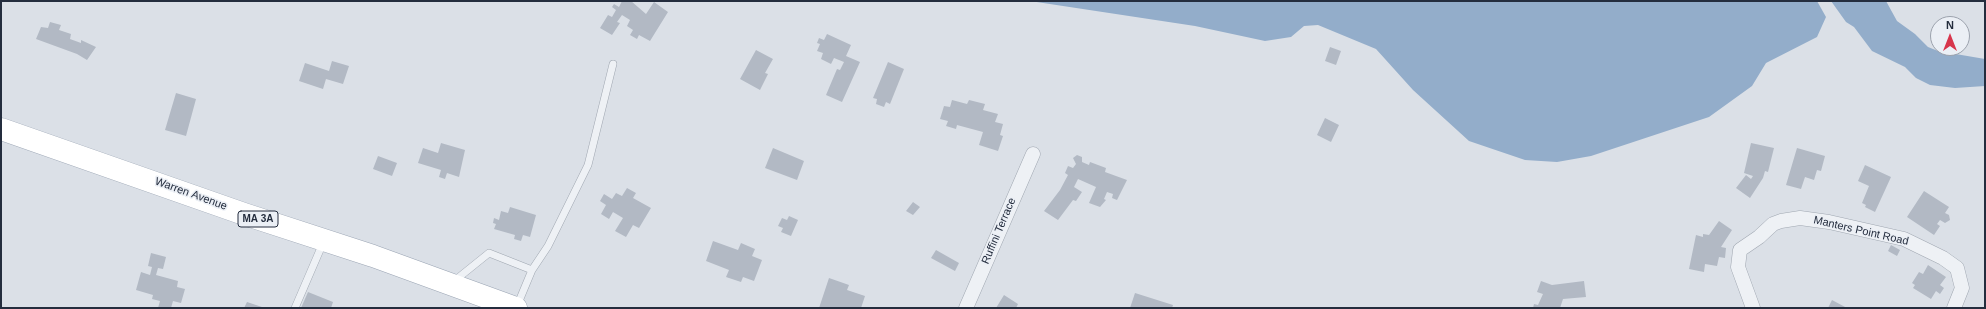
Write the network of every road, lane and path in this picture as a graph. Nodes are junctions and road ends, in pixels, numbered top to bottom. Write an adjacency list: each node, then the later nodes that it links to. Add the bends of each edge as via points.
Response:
1 (613, 64): 5 (lane, via 588,165 548,246)
2 (1, 129): 4 (main road, Warren Avenue / MA 3A)
3 (1033, 154): 9 (street, Ruffini Terrace)
4 (324, 241): 6 (main road, Warren Avenue / MA 3A); 7 (lane)
5 (532, 270): 6 (lane, via 489,253); 8 (lane)
6 (450, 284): 8 (main road, Warren Avenue / MA 3A)
7 (296, 308)
8 (516, 308)
9 (966, 308)
10 (1754, 308): 11 (street, Manters Point Road, via 1738,267 1740,250 1772,224 1800,218 1829,222 1904,240 1951,262 1960,274 1962,288)
11 (1954, 308)

